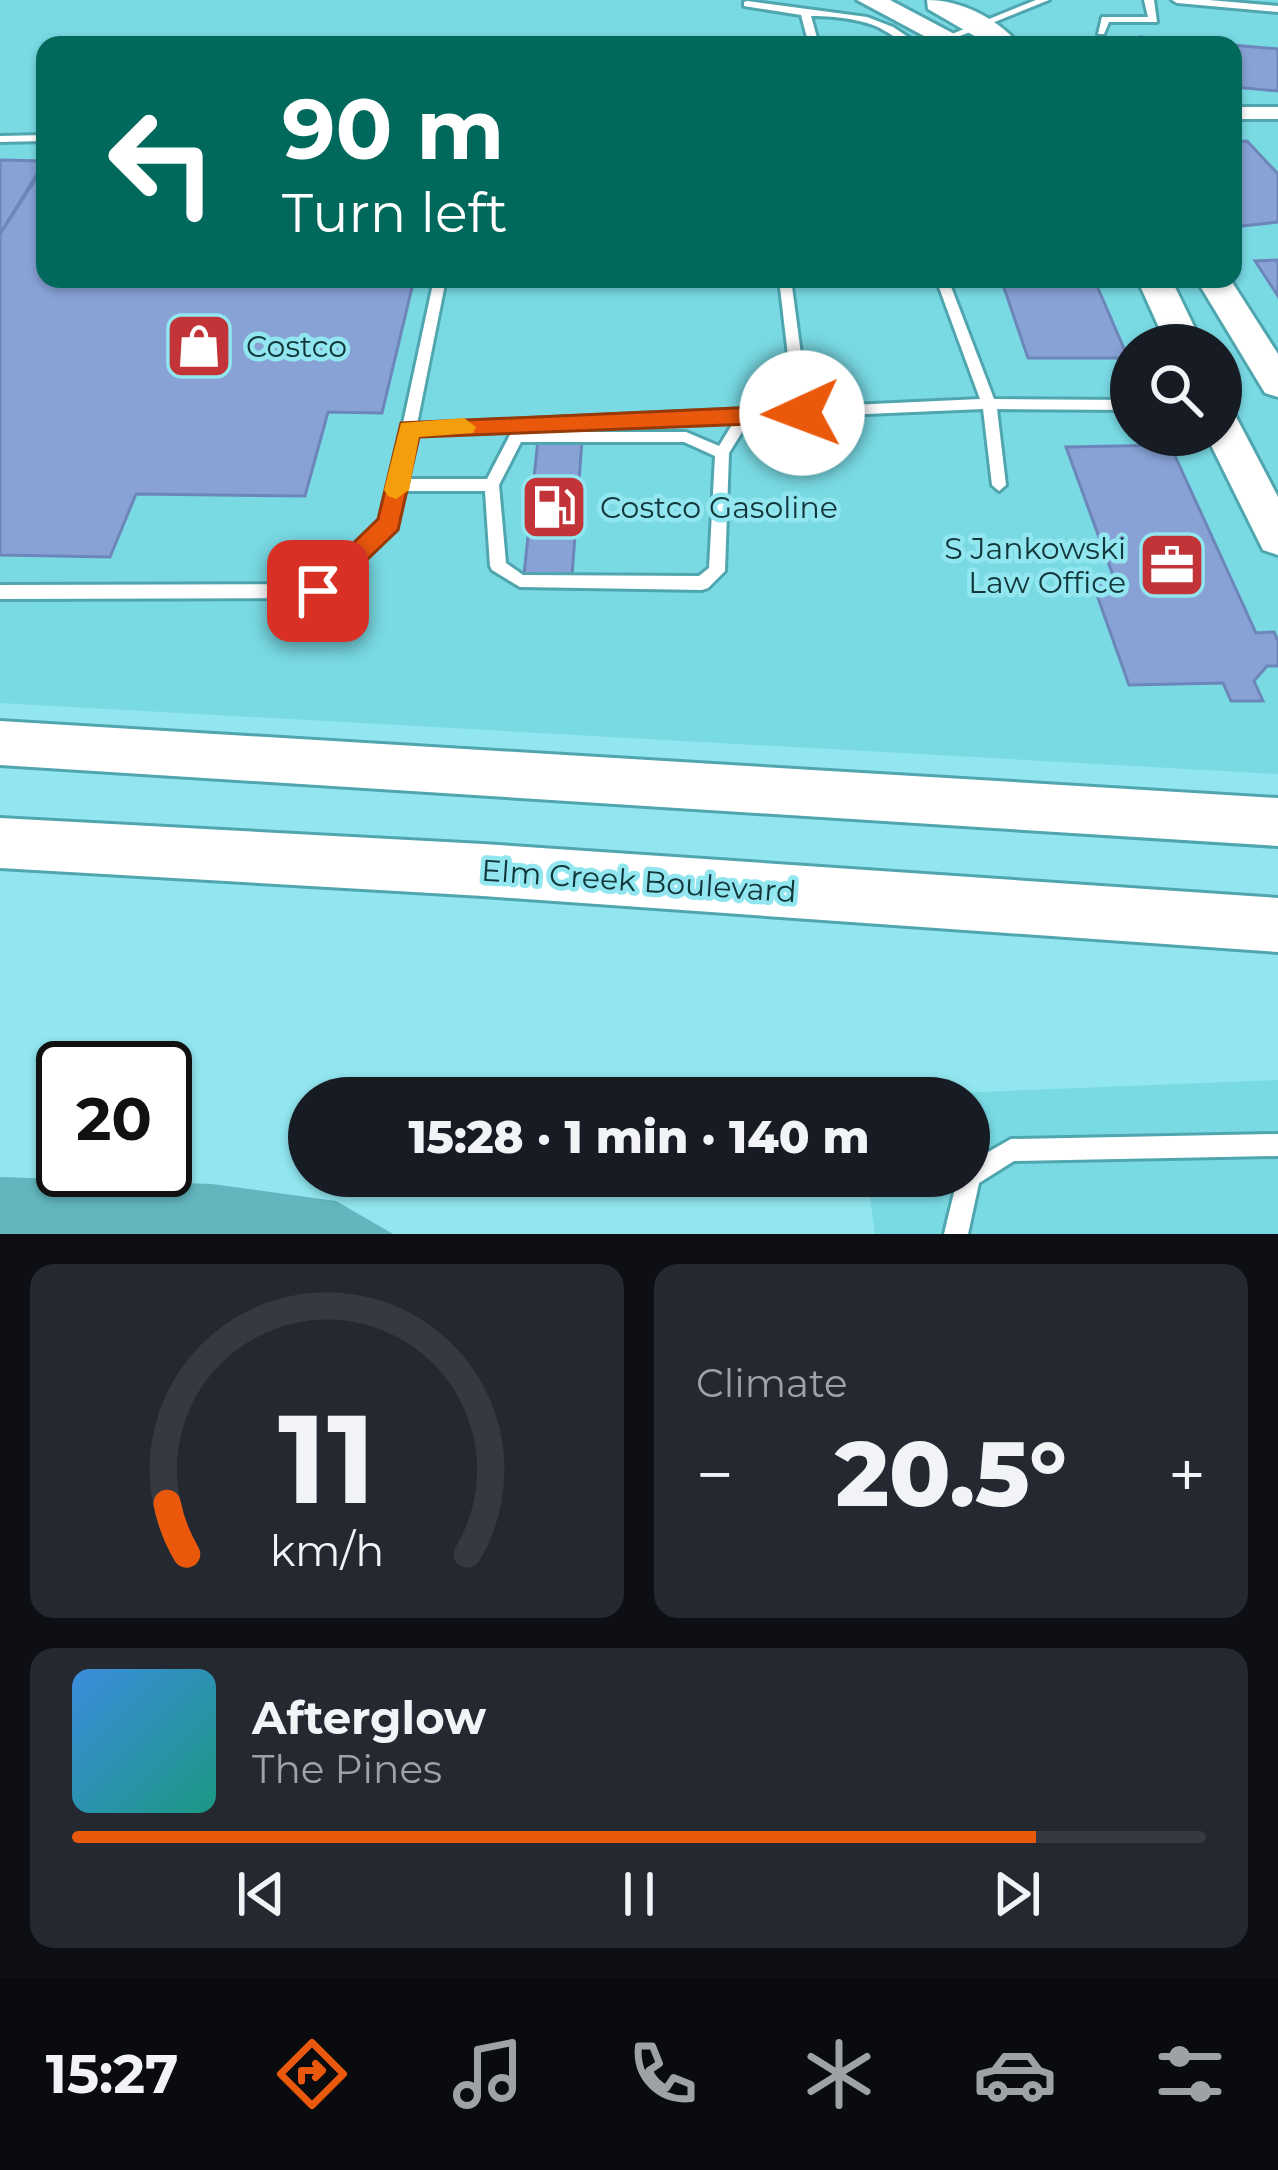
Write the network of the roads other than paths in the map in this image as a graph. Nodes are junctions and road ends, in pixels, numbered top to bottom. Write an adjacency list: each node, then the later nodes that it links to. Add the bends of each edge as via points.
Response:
1 (870, 0): 10 (main road)
2 (928, 0): 10 (main road)
3 (1044, 0): 10 (lane)
4 (1149, 0): 9 (lane, via 1154,20 1106,19)
5 (1178, 0): 7 (lane)
6 (754, 3): 8 (lane)
7 (1278, 9)
8 (806, 14): 11 (lane); 12 (lane, via 853,16)
9 (1101, 32)
10 (964, 35)
11 (812, 36)
12 (902, 36)
13 (1242, 112): 14 (street)
14 (1278, 113)
15 (36, 138): 16 (lane)
16 (0, 139)
17 (438, 288): 28 (lane)
18 (786, 288): 26 (lane)
19 (945, 288): 24 (lane)
20 (1158, 288): 22 (main road)
21 (1219, 288): 23 (main road)
22 (1175, 324)
23 (1278, 384)
24 (989, 404): 25 (lane); 26 (lane); 33 (lane)
25 (1110, 405)
26 (802, 413): 27 (lane)
27 (745, 416): 28 (lane); 29 (lane)
28 (409, 429): 31 (lane)
29 (722, 453): 32 (lane, via 686,437 516,437); 32 (lane, via 717,571 702,583 520,581 498,566)
30 (1237, 456): 34 (main road)
31 (397, 485): 32 (lane); 35 (lane, via 389,524 318,591)
32 (492, 485)
33 (999, 485)
34 (1278, 538)
35 (0, 592)
36 (0, 743): 37 (main road)
37 (1278, 821)
38 (0, 843): 39 (main road, Elm Creek Boulevard)
39 (1278, 925)
40 (1278, 1144): 41 (lane, via 1011,1150)
41 (990, 1163)
42 (964, 1197): 43 (lane)
43 (956, 1234)

